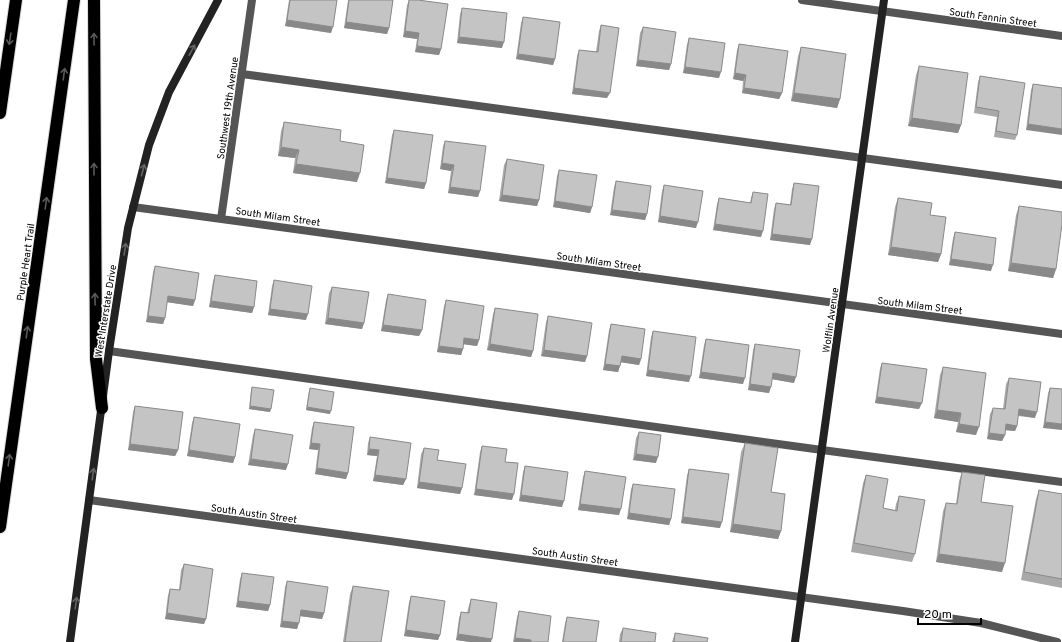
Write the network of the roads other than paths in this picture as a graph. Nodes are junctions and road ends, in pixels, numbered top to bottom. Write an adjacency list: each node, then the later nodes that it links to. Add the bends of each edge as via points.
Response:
1 (16, 0): 11 (highway, one-way to 11)
2 (74, 0): 23 (highway, Purple Heart Trail, one-way to 2)
3 (94, 0): 19 (highway, one-way to 3, via 96,359)
4 (218, 0): 14 (main road, West Interstate Drive, one-way to 4, via 149,145 169,92)
5 (252, 0): 10 (street, Southwest 19th Avenue)
6 (802, 0): 8 (street, South Fannin Street)
7 (884, 0): 8 (main road, Wolflin Avenue)
8 (883, 12): 9 (street, South Fannin Street); 12 (main road, Wolflin Avenue)
9 (1062, 36)
10 (242, 74): 12 (street); 15 (street, Southwest 19th Avenue)
11 (0, 113)
12 (862, 159): 13 (street); 16 (main road, Wolflin Avenue)
13 (1062, 185)
14 (133, 207): 15 (street, South Milam Street); 18 (main road, West Interstate Drive, one-way to 14)
15 (221, 218): 16 (street, South Milam Street)
16 (842, 305): 17 (street, South Milam Street); 20 (main road, Wolflin Avenue)
17 (1062, 334)
18 (109, 351): 19 (main road, West Interstate Drive); 20 (street)
19 (102, 408): 22 (main road, West Interstate Drive, one-way to 19)
20 (822, 450): 21 (street); 24 (main road, Wolflin Avenue)
21 (1062, 482)
22 (89, 500): 24 (street, South Austin Street); 25 (main road, West Interstate Drive, one-way to 22)
23 (0, 527)
24 (801, 597): 26 (main road, Wolflin Avenue); 27 (street, South Austin Street, via 974,622)
25 (70, 642)
26 (795, 642)
27 (1057, 642)

